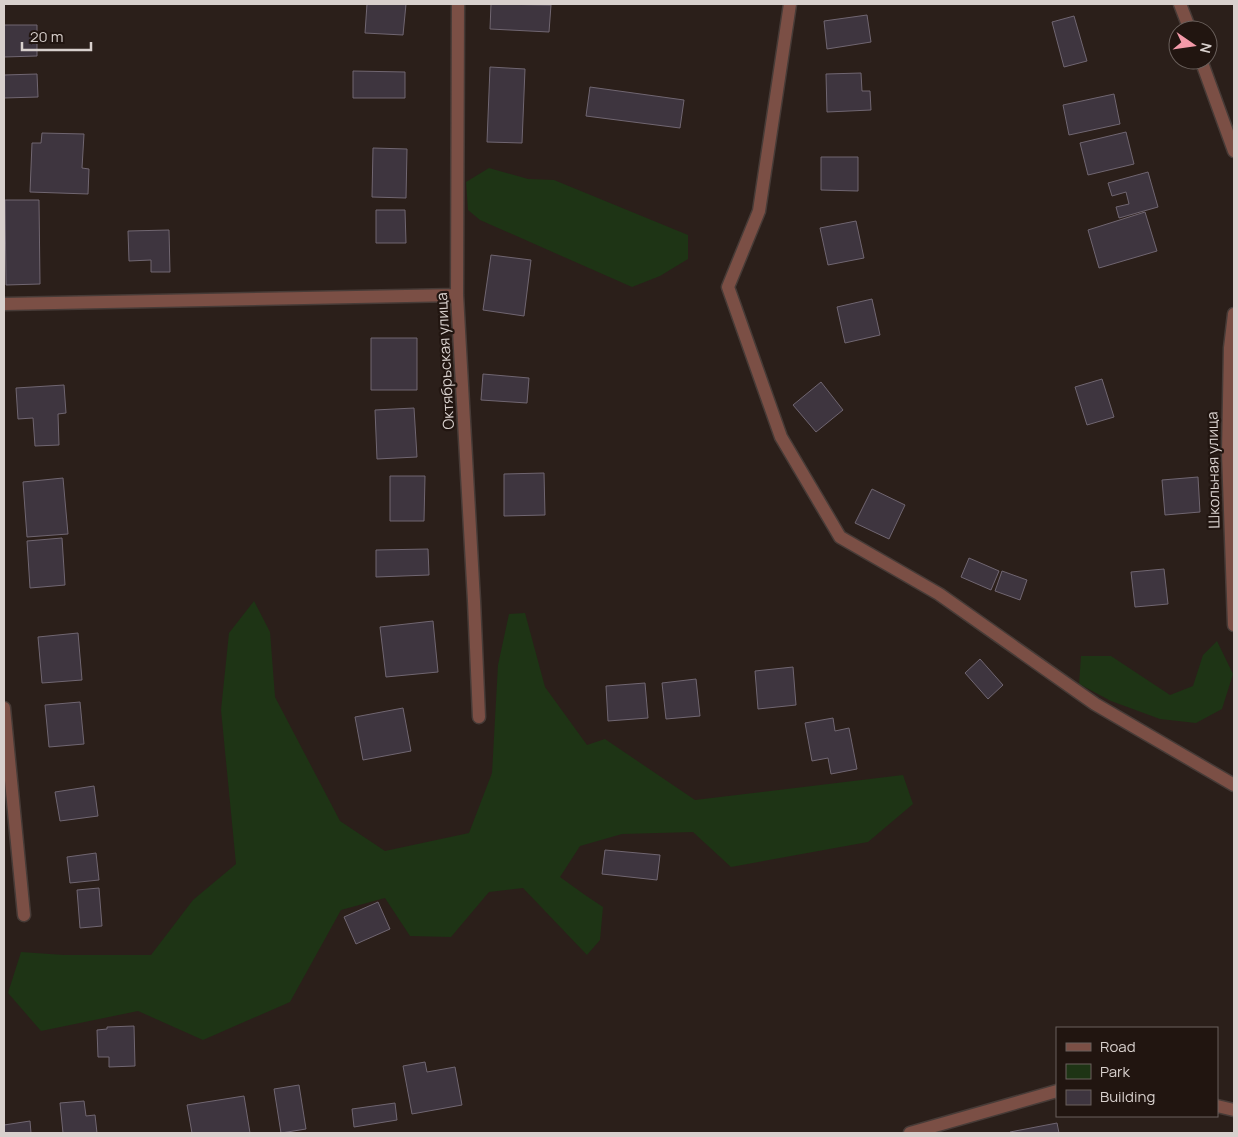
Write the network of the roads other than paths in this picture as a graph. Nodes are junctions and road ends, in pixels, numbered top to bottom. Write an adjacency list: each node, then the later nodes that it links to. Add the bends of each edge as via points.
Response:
1 (458, 4): 7 (street, Октябрьская улица)
2 (790, 4): 13 (street, via 759,211 728,287 781,438 840,537 939,594 1095,704)
3 (1180, 4): 4 (street)
4 (1186, 20)
5 (1205, 70): 6 (street)
6 (1234, 152)
7 (457, 295): 8 (street); 12 (street, Октябрьская улица)
8 (4, 304)
9 (1234, 314): 10 (street, Школьная улица, via 1230,348 1228,453)
10 (1234, 625)
11 (4, 708): 14 (street)
12 (479, 717)
13 (1234, 785)
14 (24, 915)
15 (1056, 1091): 18 (street)
16 (1218, 1106): 17 (street)
17 (1234, 1110)
18 (910, 1133)

